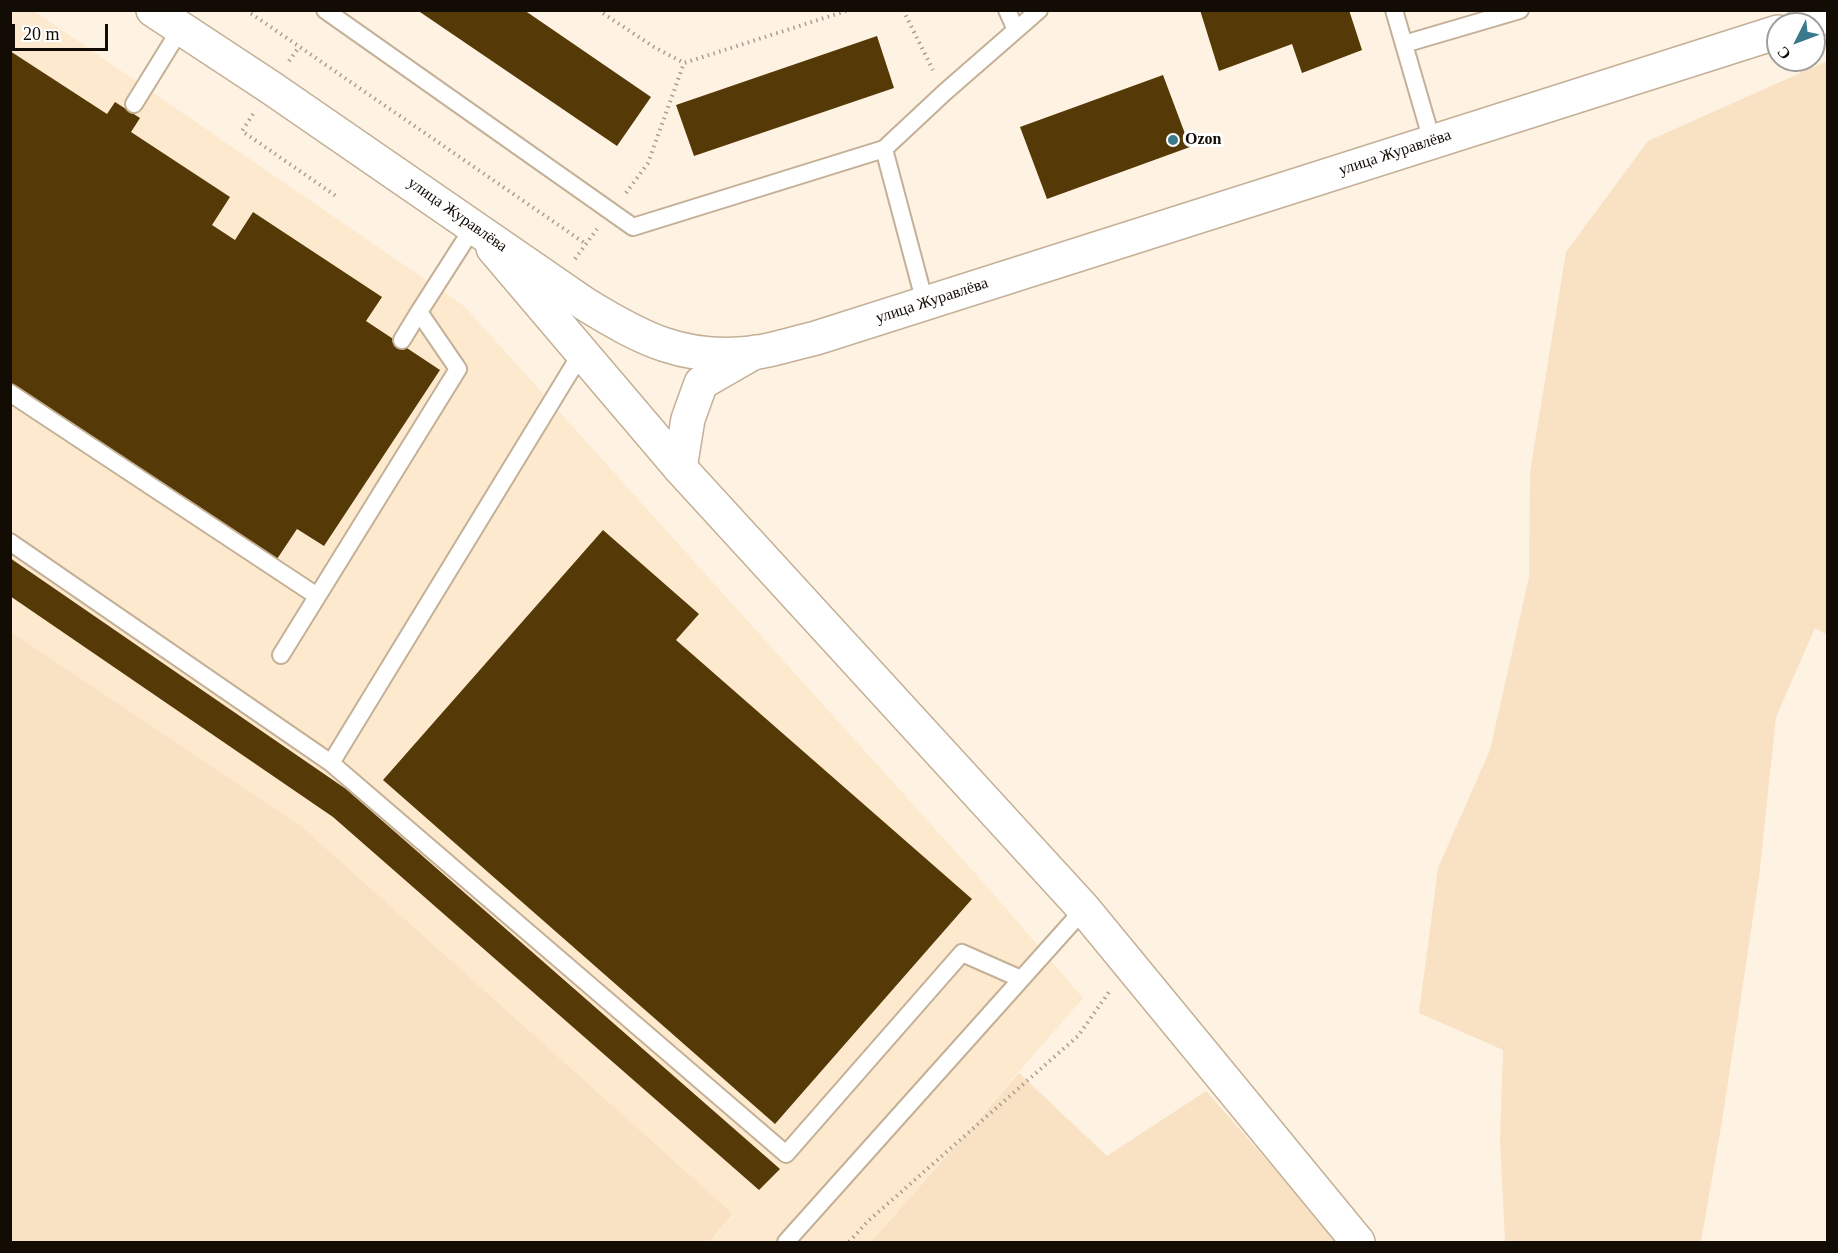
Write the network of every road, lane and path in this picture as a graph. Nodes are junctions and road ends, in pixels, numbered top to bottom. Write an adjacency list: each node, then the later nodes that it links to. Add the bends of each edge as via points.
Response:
1 (153, 10): 11 (street, улица Журавлёва)
2 (246, 10): 22 (path)
3 (325, 10): 20 (lane)
4 (598, 10): 15 (path)
5 (849, 10): 15 (path)
6 (903, 10): 16 (path)
7 (1007, 10): 12 (lane)
8 (1039, 10): 12 (lane)
9 (1394, 10): 14 (lane)
10 (1520, 10): 14 (lane)
11 (181, 28): 17 (lane); 21 (street, улица Журавлёва)
12 (1016, 30): 16 (lane)
13 (1766, 36): 18 (street, улица Журавлёва)
14 (1404, 44): 18 (lane)
15 (684, 63): 20 (path, via 648,164)
16 (945, 92): 19 (lane)
17 (134, 104)
18 (1432, 141): 24 (street, улица Журавлёва)
19 (884, 149): 20 (lane, via 633,227); 24 (lane)
20 (611, 212): 22 (path)
21 (474, 226): 23 (street, улица Журавлёва); 25 (lane); 27 (street)
22 (586, 244): 23 (path)
23 (557, 285): 28 (street, улица Журавлёва, via 619,325 657,343 708,354)
24 (925, 303): 28 (street, улица Журавлёва, via 816,338)
25 (419, 312): 26 (lane); 32 (lane, via 458,369)
26 (402, 340)
27 (582, 352): 30 (street); 34 (lane)
28 (755, 352): 30 (street, via 701,383 688,419)
29 (10, 393): 32 (lane)
30 (681, 468): 35 (street)
31 (10, 542): 34 (lane)
32 (317, 596): 33 (lane)
33 (281, 655)
34 (330, 763): 37 (lane, via 786,1154 962,953)
35 (1084, 909): 36 (street); 37 (lane)
36 (1129, 965): 39 (path, via 1078,1036); 40 (street)
37 (1021, 979): 38 (lane)
38 (786, 1242)
39 (849, 1242)
40 (1358, 1242)

